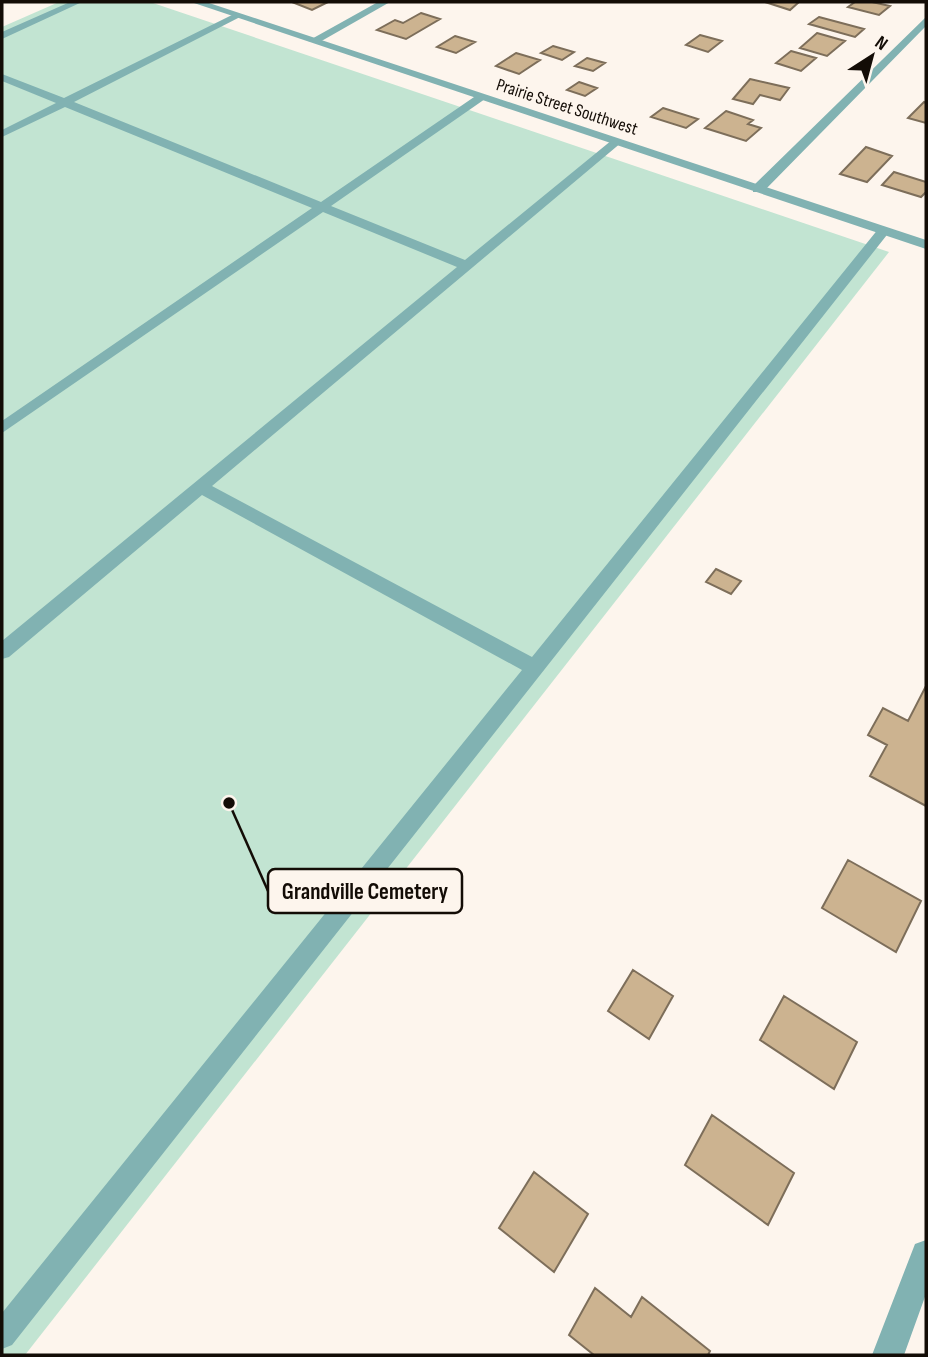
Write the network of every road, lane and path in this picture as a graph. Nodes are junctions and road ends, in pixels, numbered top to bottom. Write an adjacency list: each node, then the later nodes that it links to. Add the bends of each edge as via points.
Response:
1 (77, 2): 6 (lane)
2 (197, 2): 4 (street, Prairie Street Southwest)
3 (385, 2): 7 (street)
4 (237, 16): 7 (street, Prairie Street Southwest); 10 (lane)
5 (926, 20): 13 (street)
6 (2, 36)
7 (314, 41): 9 (street, Prairie Street Southwest)
8 (2, 77): 10 (lane)
9 (481, 97): 12 (street, Prairie Street Southwest); 14 (lane)
10 (64, 103): 11 (lane); 14 (lane)
11 (2, 134)
12 (616, 142): 13 (street, Prairie Street Southwest); 17 (lane)
13 (758, 189): 15 (street, Prairie Street Southwest)
14 (322, 207): 17 (lane); 18 (lane)
15 (884, 231): 16 (street, Prairie Street Southwest); 21 (lane)
16 (926, 245)
17 (467, 266): 19 (lane)
18 (2, 428)
19 (200, 487): 20 (lane); 21 (lane)
20 (2, 652)
21 (535, 668): 23 (lane)
22 (926, 1255): 24 (street)
23 (2, 1335)
24 (888, 1355)

